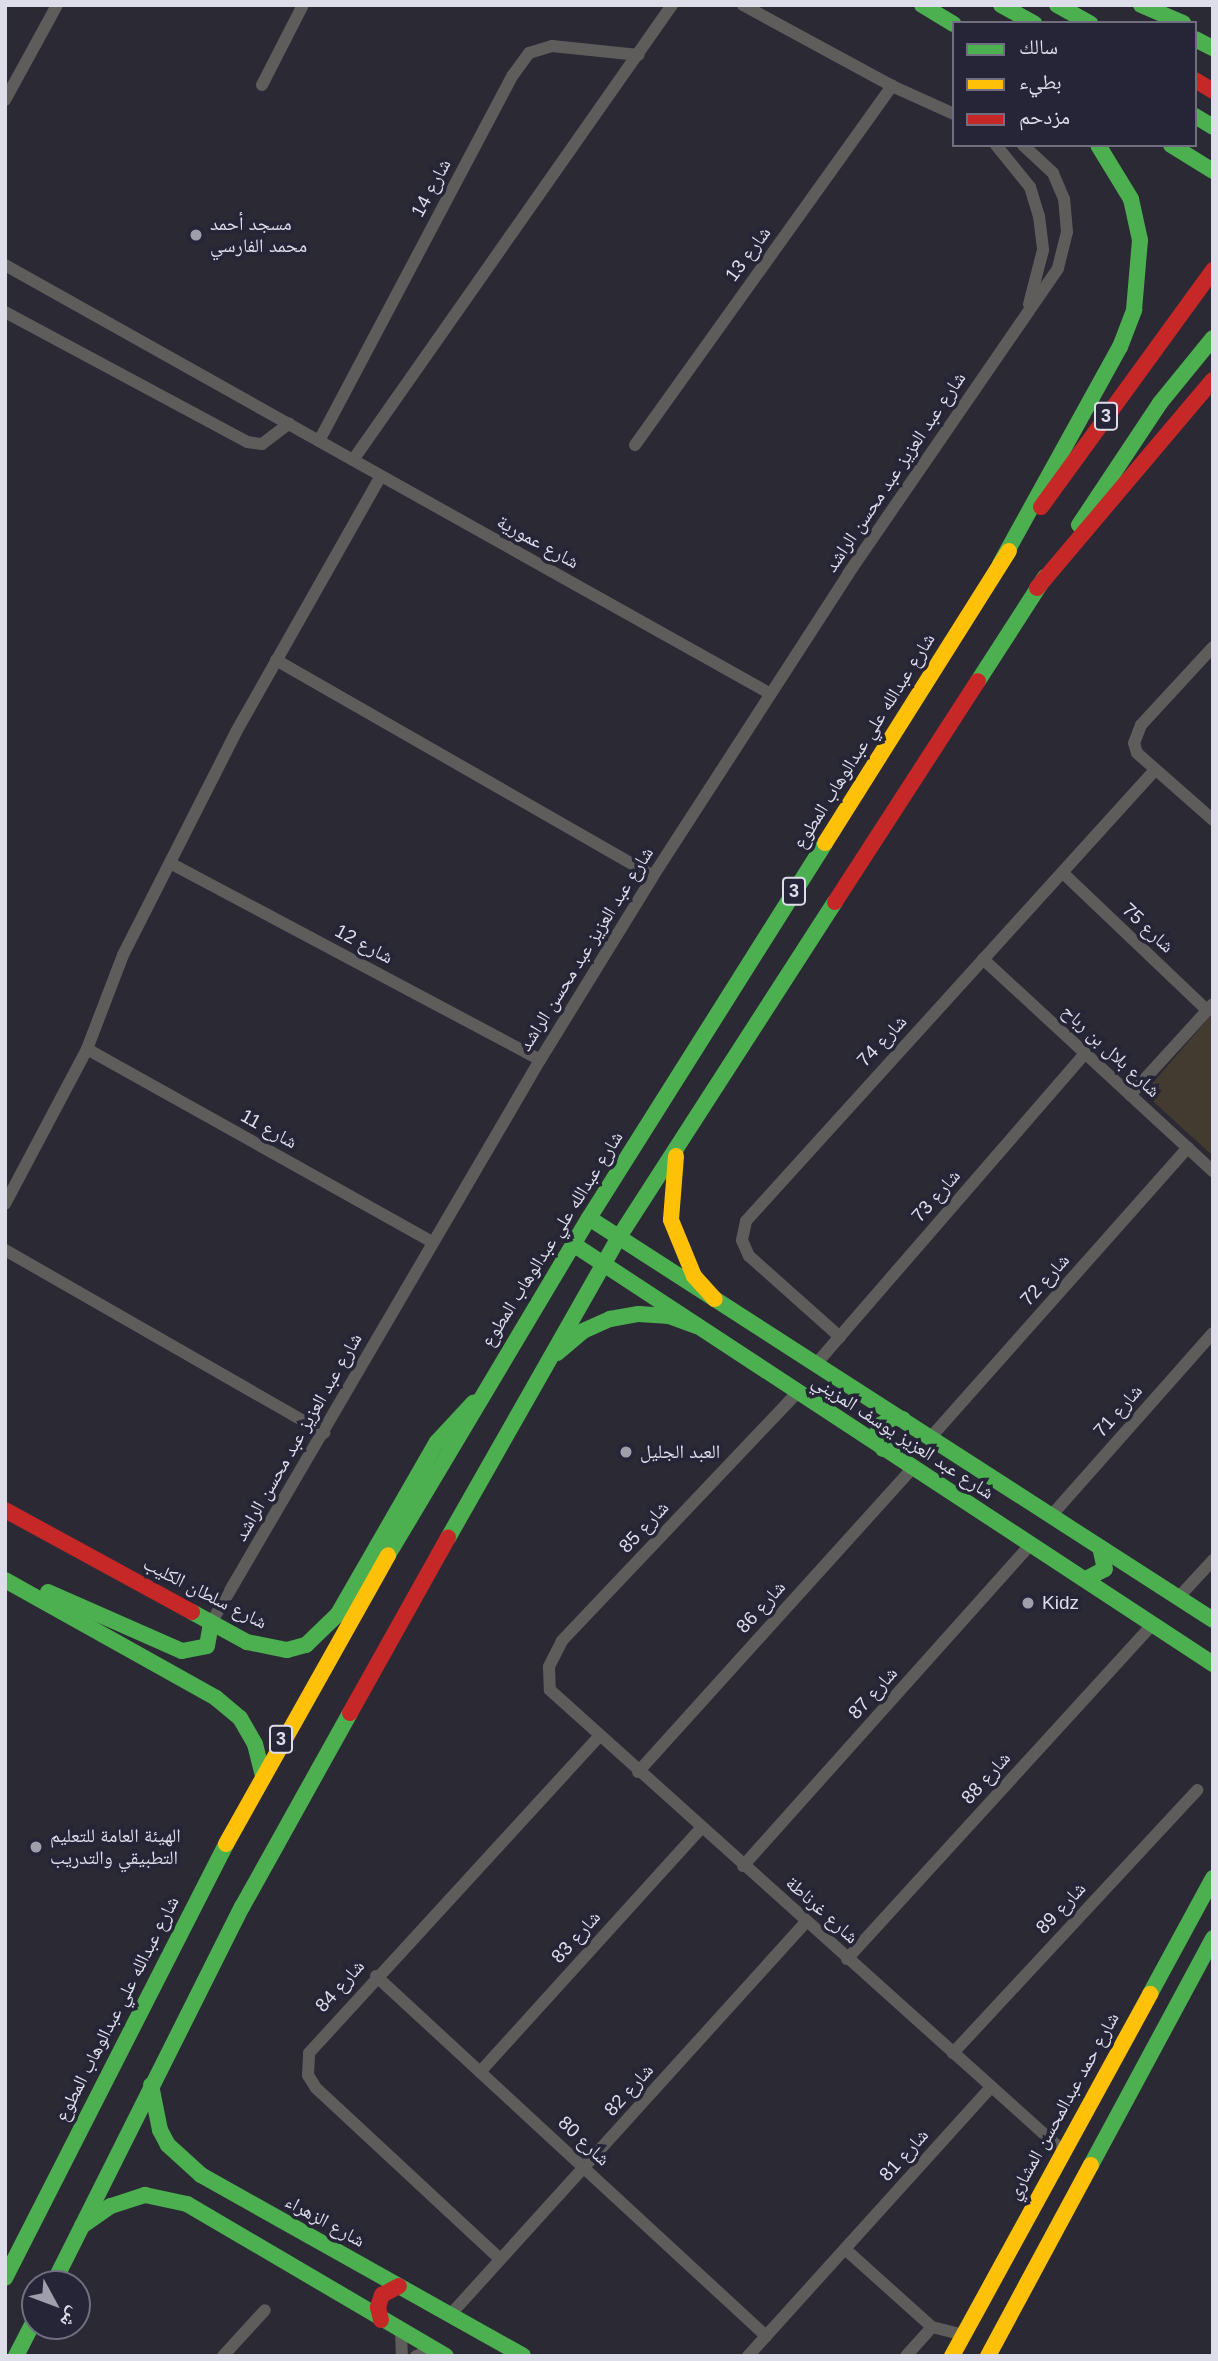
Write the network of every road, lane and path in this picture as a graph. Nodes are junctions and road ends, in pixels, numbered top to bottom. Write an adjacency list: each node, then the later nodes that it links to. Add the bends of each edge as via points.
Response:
1 (57, 5): 24 (street)
2 (303, 5): 21 (street)
3 (672, 5): 19 (street)
4 (743, 5): 22 (street)
5 (922, 5): 14 (main road)
6 (1001, 5): 10 (main road)
7 (1057, 5): 11 (main road)
8 (1132, 5): 12 (main road)
9 (1141, 5): 13 (main road)
10 (1030, 21)
11 (1086, 21)
12 (1161, 21)
13 (1177, 21)
14 (952, 22)
15 (1197, 29): 16 (main road)
16 (1213, 36)
17 (1197, 39): 18 (main road)
18 (1213, 48)
19 (639, 55): 41 (street, شارع 14, via 552,46 529,53 513,75); 43 (street)
20 (1197, 81): 23 (main road)
21 (262, 85)
22 (892, 86): 25 (street); 42 (street, شارع 13)
23 (1213, 91)
24 (5, 100)
25 (952, 113)
26 (1197, 117): 27 (main road)
27 (1213, 127)
28 (998, 147): 37 (street, شارع عبد العزيز عبد محسن الراشد, via 1030,187 1040,216 1043,250)
29 (1025, 147): 37 (street, شارع عبد العزيز عبد محسن الراشد, via 1053,173 1065,199 1067,232 1058,268)
30 (1100, 147): 45 (main road, via 1131,199 1140,240 1134,310 1120,347)
31 (1177, 149): 32 (main road); 33 (main road)
32 (1213, 155)
33 (1213, 171)
34 (5, 265): 40 (street, شارع عمورية)
35 (1213, 270): 45 (main road, شارع عبدالله علي عبدالوهاب المطوع / 3)
36 (5, 312): 40 (street, via 255,445)
37 (1026, 314): 49 (street, شارع عبد العزيز عبد محسن الراشد)
38 (1213, 338): 46 (main road, 3, via 1160,403)
39 (1213, 380): 46 (main road)
40 (289, 424): 41 (street, شارع عمورية)
41 (319, 441): 43 (street, شارع عمورية)
42 (635, 445)
43 (353, 460): 44 (street, شارع عمورية)
44 (381, 476): 48 (street); 49 (street, شارع عمورية)
45 (1000, 564): 65 (main road, شارع عبدالله علي عبدالوهاب المطوع / 3)
46 (1037, 588): 61 (main road, 3)
47 (1213, 648): 50 (street, via 1141,725 1133,743 1136,753)
48 (276, 660): 52 (street); 54 (street)
49 (769, 693): 54 (street, شارع عبد العزيز عبد محسن الراشد)
50 (1155, 770): 51 (street); 53 (street, شارع 74)
51 (1213, 820)
52 (170, 863): 57 (street, via 123,955); 59 (street, شارع 12)
53 (1063, 873): 55 (street, شارع 74); 56 (street, شارع 75)
54 (653, 876): 59 (street, شارع عبد العزيز عبد محسن الراشد)
55 (983, 960): 58 (street, شارع بلال بن رباح); 74 (street, شارع 74, via 746,1221 742,1240 749,1256)
56 (1210, 1007): 60 (street, شارع 75)
57 (87, 1049): 64 (street); 67 (street, شارع 11)
58 (1085, 1053): 60 (street, شارع بلال بن رباح); 74 (street, شارع 73)
59 (540, 1060): 67 (street, شارع عبد العزيز عبد محسن الراشد)
60 (1130, 1095): 62 (street, شارع بلال بن رباح)
61 (688, 1130): 66 (main road, 3); 71 (main road, via 675,1159 671,1220 684,1258)
62 (1188, 1148): 63 (street, شارع بلال بن رباح); 81 (street, شارع 72)
63 (1213, 1171)
64 (5, 1204)
65 (589, 1218): 66 (main road, شارع عبد العزيز يوسف المزيني); 68 (main road, شارع عبدالله علي عبدالوهاب المطوع / 3)
66 (619, 1237): 70 (main road, 3); 71 (main road, شارع عبد العزيز يوسف المزيني)
67 (433, 1242): 80 (street, شارع عبد العزيز عبد محسن الراشد)
68 (573, 1244): 70 (main road, شارع عبد العزيز يوسف المزيني); 78 (main road, شارع عبدالله علي عبدالوهاب المطوع / 3)
69 (5, 1250): 80 (street)
70 (603, 1264): 72 (main road, شارع عبد العزيز يوسف المزيني); 76 (main road, 3)
71 (715, 1299): 75 (main road, شارع عبد العزيز يوسف المزيني)
72 (696, 1326): 76 (main road, via 659,1315 610,1319 583,1331); 77 (main road, شارع عبد العزيز يوسف المزيني)
73 (1213, 1332): 85 (street, شارع 71)
74 (840, 1337): 75 (street, شارع 73)
75 (817, 1364): 79 (main road, شارع عبد العزيز يوسف المزيني)
76 (540, 1372): 114 (main road, 3, via 256,1882)
77 (797, 1393): 82 (main road, شارع عبد العزيز يوسف المزيني); 96 (street, شارع 85, via 562,1641 549,1667)
78 (479, 1396): 93 (main road, شارع سلطان الكليب, via 437,1442 353,1591 322,1634 287,1650 265,1648); 99 (main road, شارع عبدالله علي عبدالوهاب المطوع / 3)
79 (904, 1419): 81 (main road, شارع عبد العزيز يوسف المزيني); 82 (main road, via 895,1417 880,1425 877,1434)
80 (324, 1433): 93 (street, شارع عبد العزيز عبد محسن الراشد)
81 (931, 1437): 85 (main road, شارع عبد العزيز يوسف المزيني)
82 (883, 1449): 83 (main road, شارع عبد العزيز يوسف المزيني)
83 (913, 1468): 86 (main road, شارع عبد العزيز يوسف المزيني); 98 (street, شارع 86)
84 (5, 1510): 93 (main road, شارع سلطان الكليب)
85 (1051, 1516): 87 (main road, شارع عبد العزيز يوسف المزيني)
86 (1031, 1545): 90 (main road, شارع عبد العزيز يوسف المزيني); 102 (street, شارع 87)
87 (1100, 1548): 90 (main road, via 1105,1569); 91 (main road, شارع عبد العزيز يوسف المزيني)
88 (1213, 1560): 91 (street)
89 (5, 1578): 93 (main road, via 109,1616 182,1651 207,1646); 99 (main road, via 216,1698 240,1718 255,1744)
90 (1086, 1579): 94 (main road, شارع عبد العزيز يوسف المزيني)
91 (1178, 1598): 92 (main road, شارع عبد العزيز يوسف المزيني)
92 (1213, 1620)
93 (211, 1623)
94 (1154, 1623): 95 (main road, شارع عبد العزيز يوسف المزيني); 106 (street, شارع 88)
95 (1213, 1664)
96 (555, 1698): 97 (street, شارع غرناطة)
97 (599, 1737): 98 (street, شارع غرناطة); 107 (street, شارع 84)
98 (638, 1772): 101 (street, شارع غرناطة)
99 (262, 1773): 124 (main road, شارع عبدالله علي عبدالوهاب المطوع / 3)
100 (1197, 1790): 112 (street, شارع 89)
101 (701, 1828): 102 (street, شارع غرناطة); 113 (street, شارع 83)
102 (743, 1866): 104 (street, شارع غرناطة)
103 (1213, 1878): 108 (main road, شارع حمد عبدالمحسن المشاري)
104 (806, 1922): 106 (street, شارع غرناطة); 117 (street, شارع 82)
105 (1213, 1938): 109 (main road)
106 (848, 1959): 112 (street, شارع غرناطة)
107 (376, 1976): 113 (street, شارع 80); 122 (street, شارع 84, via 315,2042 309,2053 308,2075 330,2102)
108 (1148, 1996): 109 (main road, via 1157,2011); 110 (main road, شارع حمد عبدالمحسن المشاري)
109 (1175, 2008): 111 (main road)
110 (1127, 2033): 111 (main road, via 1145,2032); 116 (main road, شارع حمد عبدالمحسن المشاري)
111 (1154, 2047): 143 (main road)
112 (953, 2053): 115 (street, شارع غرناطة)
113 (480, 2072): 117 (street, شارع 80)
114 (151, 2085): 118 (main road, شارع الزهراء, via 160,2130 169,2145 180,2160); 120 (main road, 3)
115 (991, 2087): 116 (street, شارع غرناطة); 121 (street, شارع 81)
116 (1063, 2151): 131 (main road, شارع حمد عبدالمحسن المشاري)
117 (584, 2168): 122 (street, شارع 82); 132 (street, شارع 80)
118 (217, 2184): 119 (main road, via 200,2199); 125 (main road, شارع الزهراء)
119 (203, 2214): 120 (main road, via 166,2197 145,2195 111,2206); 128 (main road)
120 (82, 2226): 123 (main road, 3)
121 (845, 2249): 129 (street); 132 (street, شارع 81)
122 (499, 2258): 127 (street, شارع 82)
123 (60, 2270)
124 (5, 2278)
125 (399, 2286): 127 (main road, شارع الزهراء); 128 (main road, via 382,2295 378,2307)
126 (265, 2310): 136 (street)
127 (451, 2314): 139 (main road, شارع الزهراء)
128 (381, 2320): 130 (main road)
129 (932, 2328): 131 (street); 141 (street)
130 (401, 2331): 134 (main road); 137 (street)
131 (964, 2335): 142 (main road, شارع حمد عبدالمحسن المشاري)
132 (766, 2336): 140 (street, شارع 81)
133 (24, 2340): 135 (main road)
134 (440, 2352): 138 (street)
135 (16, 2356)
136 (223, 2356)
137 (402, 2356)
138 (416, 2356)
139 (523, 2356)
140 (748, 2356)
141 (906, 2356)
142 (952, 2356)
143 (988, 2356)

